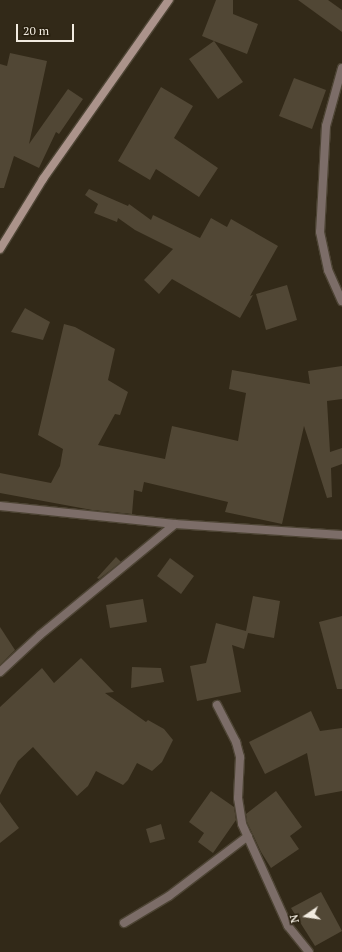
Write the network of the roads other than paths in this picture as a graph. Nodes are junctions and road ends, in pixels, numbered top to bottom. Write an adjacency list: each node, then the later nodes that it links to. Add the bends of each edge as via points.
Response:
1 (169, 0): 3 (street, via 43,179)
2 (342, 68): 4 (street, via 326,126 320,232 328,270)
3 (0, 249)
4 (342, 302)
5 (0, 506): 6 (street)
6 (175, 524): 7 (street); 8 (street, via 40,635)
7 (342, 535)
8 (0, 672)
9 (217, 706): 10 (street, via 236,742 240,757 238,798 242,824)
10 (248, 836): 11 (street, via 169,896); 12 (street, via 288,926)
11 (124, 923)
12 (309, 952)

